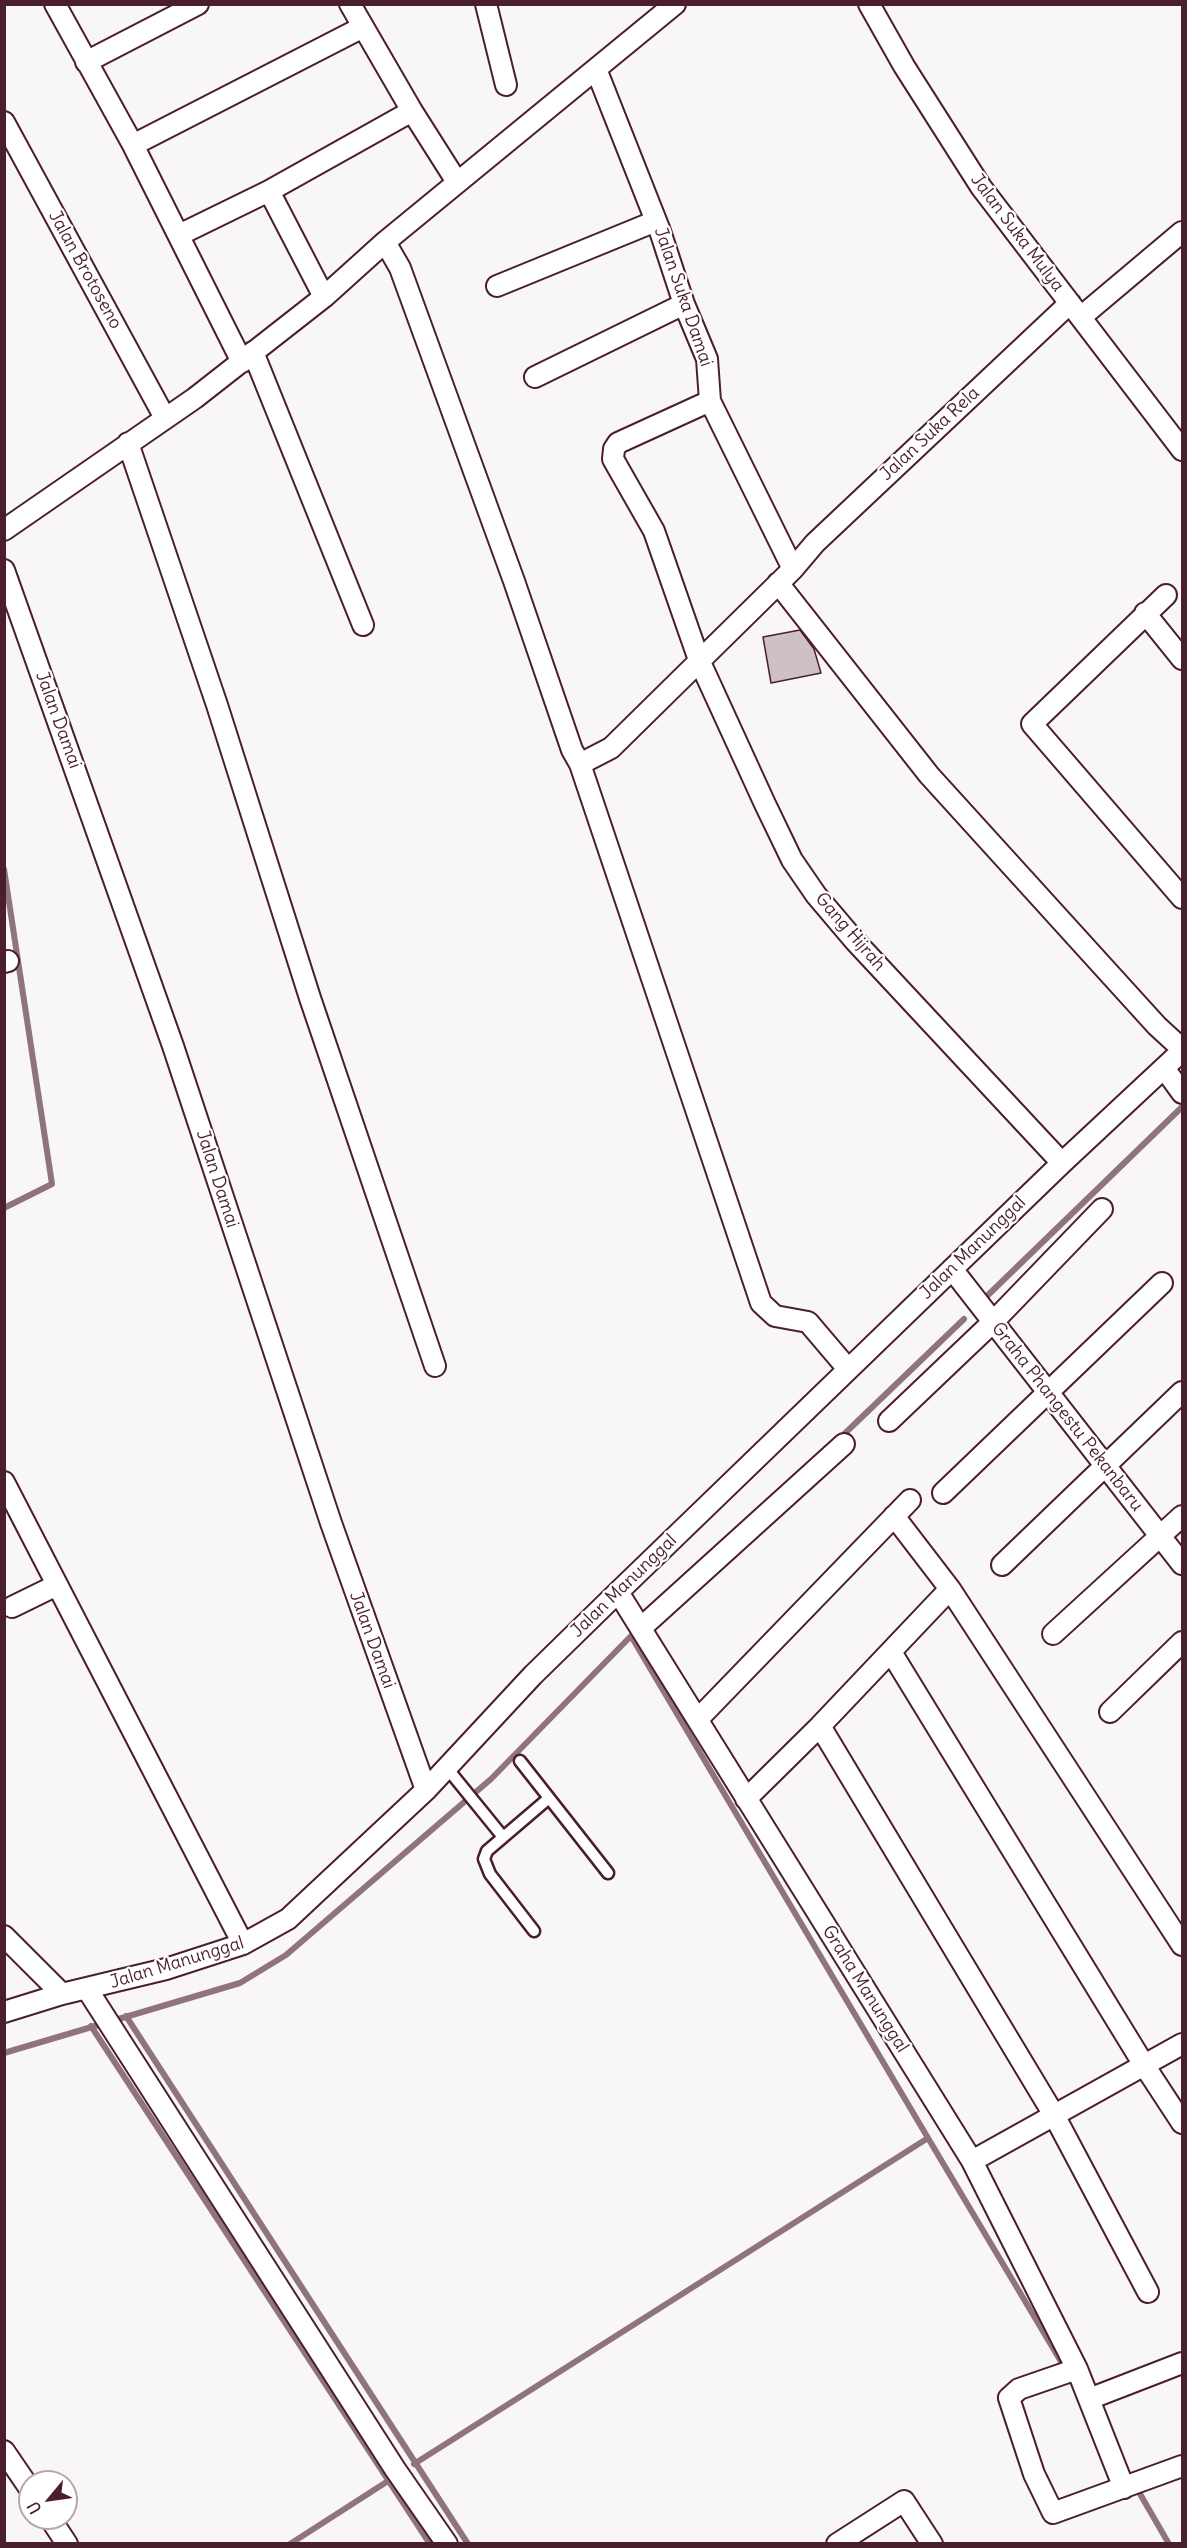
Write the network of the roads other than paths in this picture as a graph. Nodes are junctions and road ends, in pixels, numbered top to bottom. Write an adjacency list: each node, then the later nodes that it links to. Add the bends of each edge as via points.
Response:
1 (55, 4): 8 (street)
2 (198, 4): 8 (street)
3 (350, 4): 7 (street)
4 (486, 4): 10 (street)
5 (675, 4): 9 (street)
6 (869, 4): 23 (street, Jalan Suka Mulya, via 981,187)
7 (363, 27): 11 (street); 13 (street)
8 (86, 62): 13 (street)
9 (596, 69): 14 (street); 16 (street, Jalan Suka Damai)
10 (506, 85)
11 (412, 111): 14 (street); 15 (street)
12 (4, 122): 27 (street, Jalan Brotoseno)
13 (132, 145): 18 (street)
14 (457, 182): 19 (street)
15 (268, 191): 18 (street); 21 (street)
16 (656, 221): 20 (street); 22 (street, Jalan Suka Damai)
17 (1182, 232): 23 (street, Jalan Suka Rela)
18 (179, 235): 24 (street)
19 (385, 242): 21 (street); 39 (street, via 400,268)
20 (497, 286)
21 (324, 297): 24 (street)
22 (684, 304): 25 (street); 26 (street, Jalan Suka Damai, via 707,359)
23 (1075, 310): 29 (street, Jalan Suka Mulya); 31 (street, Jalan Suka Rela, via 839,520)
24 (248, 357): 27 (street); 36 (street)
25 (535, 377)
26 (710, 401): 31 (street, Jalan Suka Damai); 38 (street, Gang Hijrah, via 618,443 613,459 654,531)
27 (165, 418): 28 (street)
28 (128, 443): 30 (street); 49 (street)
29 (1182, 450)
30 (4, 530)
31 (793, 569): 33 (street)
32 (4, 570): 78 (street, Jalan Damai, via 173,1046 331,1523)
33 (778, 583): 38 (street); 41 (street, via 929,775)
34 (1166, 595): 35 (street)
35 (1145, 613): 37 (street); 40 (street, via 1032,724)
36 (363, 625)
37 (1182, 659)
38 (699, 660): 39 (street, via 611,748); 44 (street, Gang Hijrah, via 792,860 810,886 855,941)
39 (580, 764): 50 (street, via 761,1303 775,1316 808,1322)
40 (1182, 898)
41 (1182, 1050): 42 (street, Jalan Manunggal)
42 (1164, 1068): 43 (street); 44 (street, Jalan Manunggal)
43 (1182, 1093)
44 (1062, 1163): 46 (street, Jalan Manunggal)
45 (1102, 1209): 48 (street)
46 (952, 1269): 48 (street, Graha Phangestu Pekanbaru); 50 (street, Jalan Manunggal)
47 (1162, 1283): 51 (street)
48 (991, 1319): 51 (street, Graha Phangestu Pekanbaru); 53 (street)
49 (435, 1366)
50 (848, 1369): 67 (street, Jalan Manunggal)
51 (1048, 1392): 55 (street, Graha Phangestu Pekanbaru); 57 (street)
52 (1182, 1392): 55 (street)
53 (889, 1421)
54 (844, 1444): 69 (street)
55 (1105, 1465): 62 (street, Graha Phangestu Pekanbaru); 64 (street)
56 (4, 1482): 59 (street)
57 (943, 1493)
58 (910, 1500): 60 (street)
59 (9, 1504): 65 (street)
60 (894, 1516): 66 (street); 74 (street)
61 (1182, 1516): 62 (street)
62 (1161, 1537): 63 (street, Graha Phangestu Pekanbaru); 70 (street)
63 (1182, 1564)
64 (1002, 1565)
65 (57, 1585): 68 (street); 85 (street)
66 (950, 1589): 72 (street); 86 (street)
67 (619, 1594): 69 (street, Graha Manunggal); 77 (street, Jalan Manunggal, via 533,1675)
68 (12, 1607)
69 (642, 1627): 74 (street, Graha Manunggal)
70 (1053, 1634)
71 (1182, 1642): 73 (street)
72 (891, 1652): 75 (street); 91 (street)
73 (1110, 1712)
74 (698, 1719): 80 (street, Graha Manunggal)
75 (820, 1726): 80 (street); 92 (street)
76 (520, 1761): 79 (lane)
77 (449, 1772): 78 (street, Jalan Manunggal); 81 (lane)
78 (426, 1790): 85 (street, Jalan Manunggal, via 288,1919)
79 (549, 1798): 81 (lane); 82 (lane)
80 (746, 1799): 94 (street, Graha Manunggal)
81 (503, 1837): 83 (lane, via 487,1851 486,1868)
82 (608, 1873)
83 (534, 1931)
84 (4, 1936): 88 (street)
85 (243, 1944): 87 (street, Jalan Manunggal)
86 (1182, 1945)
87 (89, 1992): 88 (street, Jalan Manunggal); 104 (street)
88 (62, 1994): 89 (street, Jalan Manunggal)
89 (4, 2012)
90 (1182, 2044): 91 (street)
91 (1144, 2065): 92 (street); 93 (street)
92 (1054, 2115): 94 (street); 95 (street)
93 (1182, 2123)
94 (972, 2161): 97 (street, Graha Manunggal)
95 (1148, 2292)
96 (1182, 2363): 98 (street)
97 (1077, 2369): 98 (street, Graha Manunggal); 102 (street, via 1019,2389 1009,2398 1034,2474 1053,2513)
98 (1089, 2399): 102 (street, Graha Manunggal)
99 (4, 2451): 101 (street)
100 (1182, 2466): 102 (street)
101 (18, 2471)
102 (1124, 2488)
103 (58, 2530): 105 (street)
104 (446, 2543)
105 (67, 2544)
106 (837, 2544): 107 (street, via 904,2501)
107 (932, 2544)

